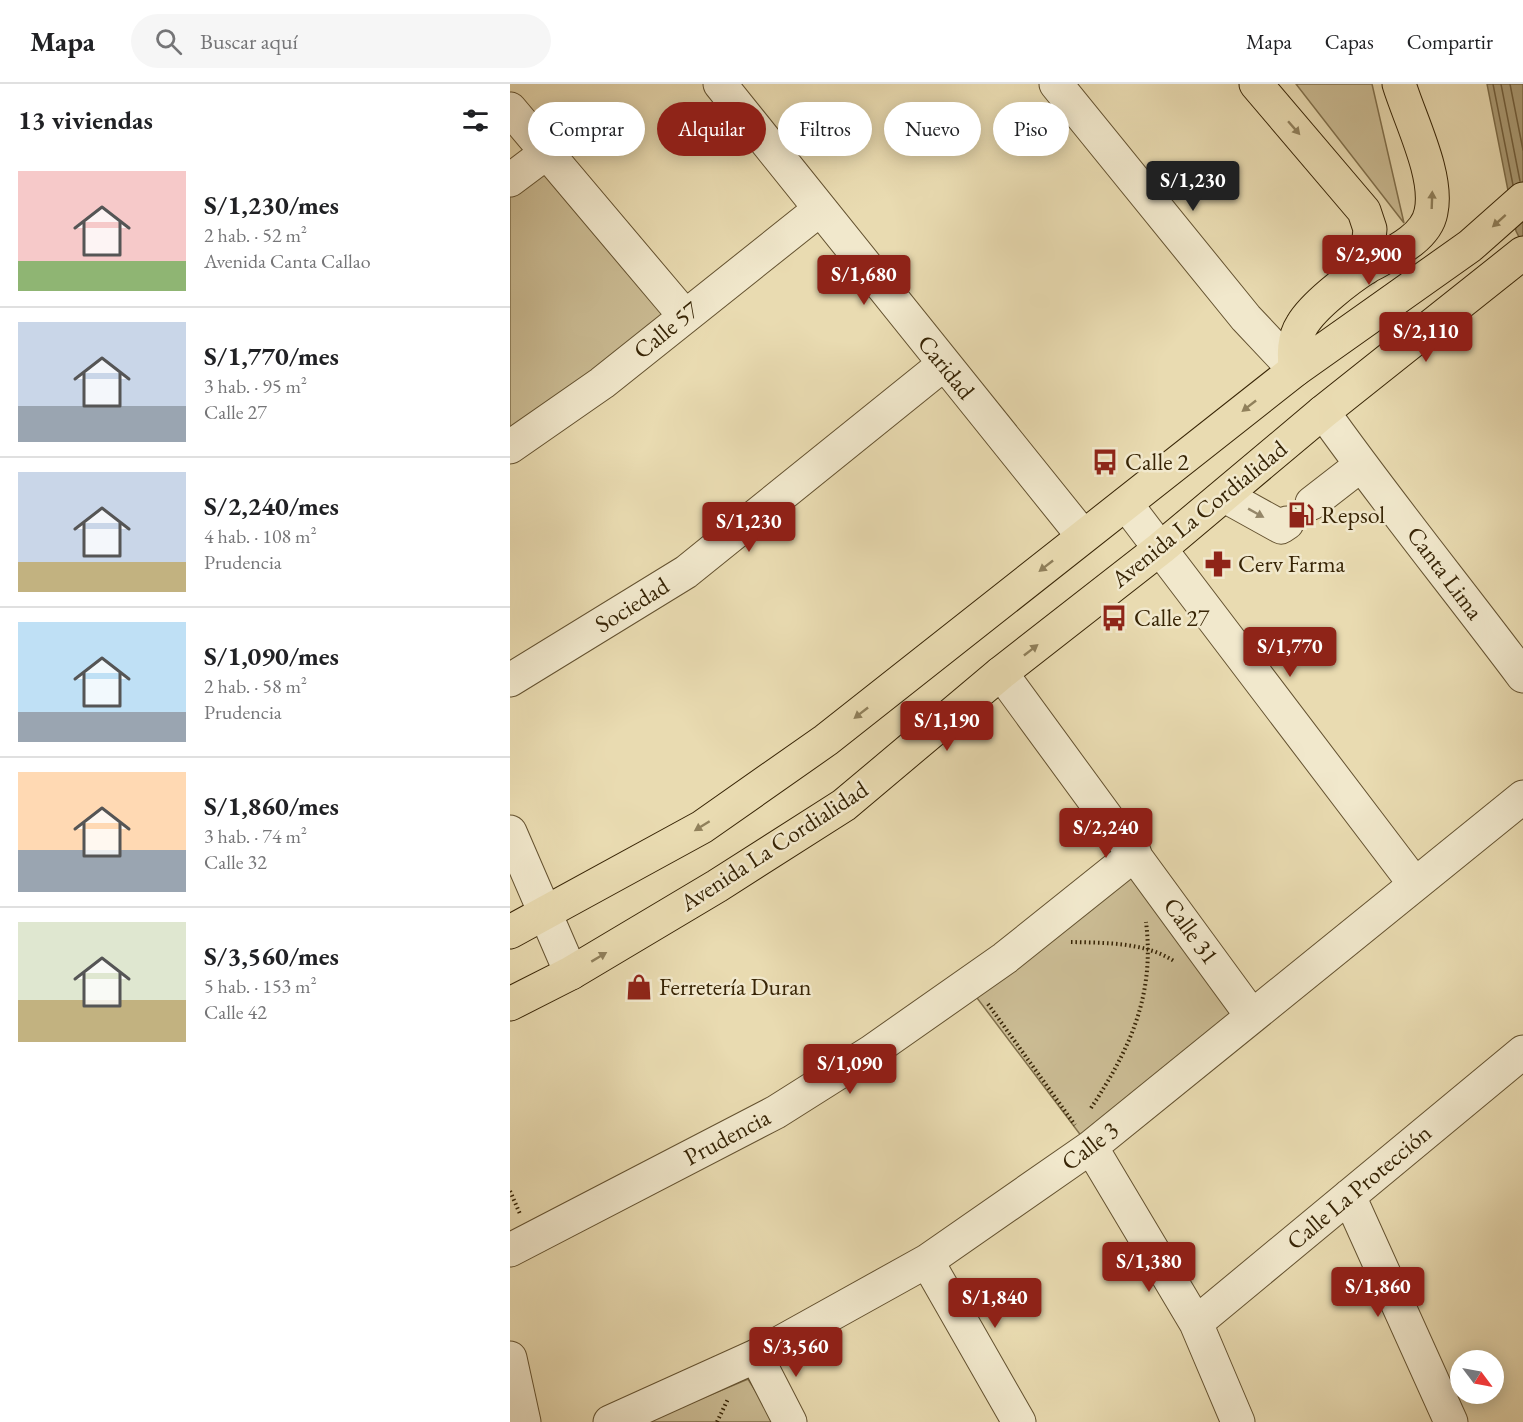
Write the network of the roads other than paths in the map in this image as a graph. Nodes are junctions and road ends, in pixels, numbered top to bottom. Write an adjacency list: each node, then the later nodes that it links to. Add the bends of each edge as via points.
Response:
1 (720, 84): 11 (street, Caridad)
2 (1056, 84): 16 (street, via 1246,318)
3 (1256, 84): 13 (main road, one-way to 13, via 1364,211 1370,229)
4 (1399, 84): 13 (main road, one-way to 4, via 1417,236 1431,214 1432,192)
5 (510, 109): 6 (street)
6 (528, 131)
7 (542, 156): 9 (street)
8 (549, 156): 14 (street)
9 (510, 180)
10 (1523, 199): 16 (main road, one-way to 16, via 1474,242)
11 (819, 210): 14 (street, Calle 57); 15 (street, Caridad)
12 (1523, 253): 17 (main road, Avenida La Cordialidad)
13 (1366, 268): 16 (main road, via 1323,302 1302,325 1294,345)
14 (684, 315): 18 (street, Calle 57, via 602,383)
15 (944, 364): 24 (street, Caridad); 28 (street, Sociedad, via 686,572)
16 (1295, 370): 17 (main road); 22 (main road, one-way to 22)
17 (1323, 412): 19 (street, Canta Lima); 20 (main road, Avenida La Cordialidad)
18 (510, 447)
19 (1360, 465): 21 (street); 27 (street, Canta Lima, via 1438,561)
20 (1225, 496): 23 (street, one-way to 23, via 1281,527); 25 (main road, Avenida La Cordialidad)
21 (1312, 503)
22 (1126, 504): 24 (main road); 25 (street)
23 (1287, 523)
24 (1083, 537): 33 (main road, one-way to 33, via 826,740 702,827)
25 (1161, 548): 26 (main road, Avenida La Cordialidad, one-way to 25); 32 (street)
26 (1001, 673): 31 (street, Calle 31); 35 (main road, Avenida La Cordialidad, one-way to 26, via 844,805)
27 (1523, 676)
28 (510, 680)
29 (1523, 797): 32 (street, Calle 3)
30 (510, 832): 33 (street)
31 (1135, 854): 37 (street, Calle 31); 41 (street, Prudencia, via 1005,958 871,1052 776,1112)
32 (1414, 883): 37 (street, Calle 3)
33 (545, 915): 34 (main road); 35 (street)
34 (510, 932)
35 (571, 973): 36 (main road, Avenida La Cordialidad)
36 (510, 1004)
37 (1252, 1016): 39 (street, Calle 3)
38 (1521, 1058): 40 (street, Calle La Protección)
39 (1087, 1135): 42 (street, Calle 3); 43 (street)
40 (1348, 1196): 43 (street, Calle La Protección); 51 (street)
41 (510, 1250)
42 (927, 1261): 44 (street, Calle 3); 49 (street)
43 (1196, 1323): 50 (street)
44 (756, 1356): 47 (street, Calle 3); 48 (street)
45 (510, 1358): 46 (street)
46 (524, 1422)
47 (610, 1422)
48 (790, 1422)
49 (1018, 1422)
50 (1238, 1422)
51 (1451, 1422)

